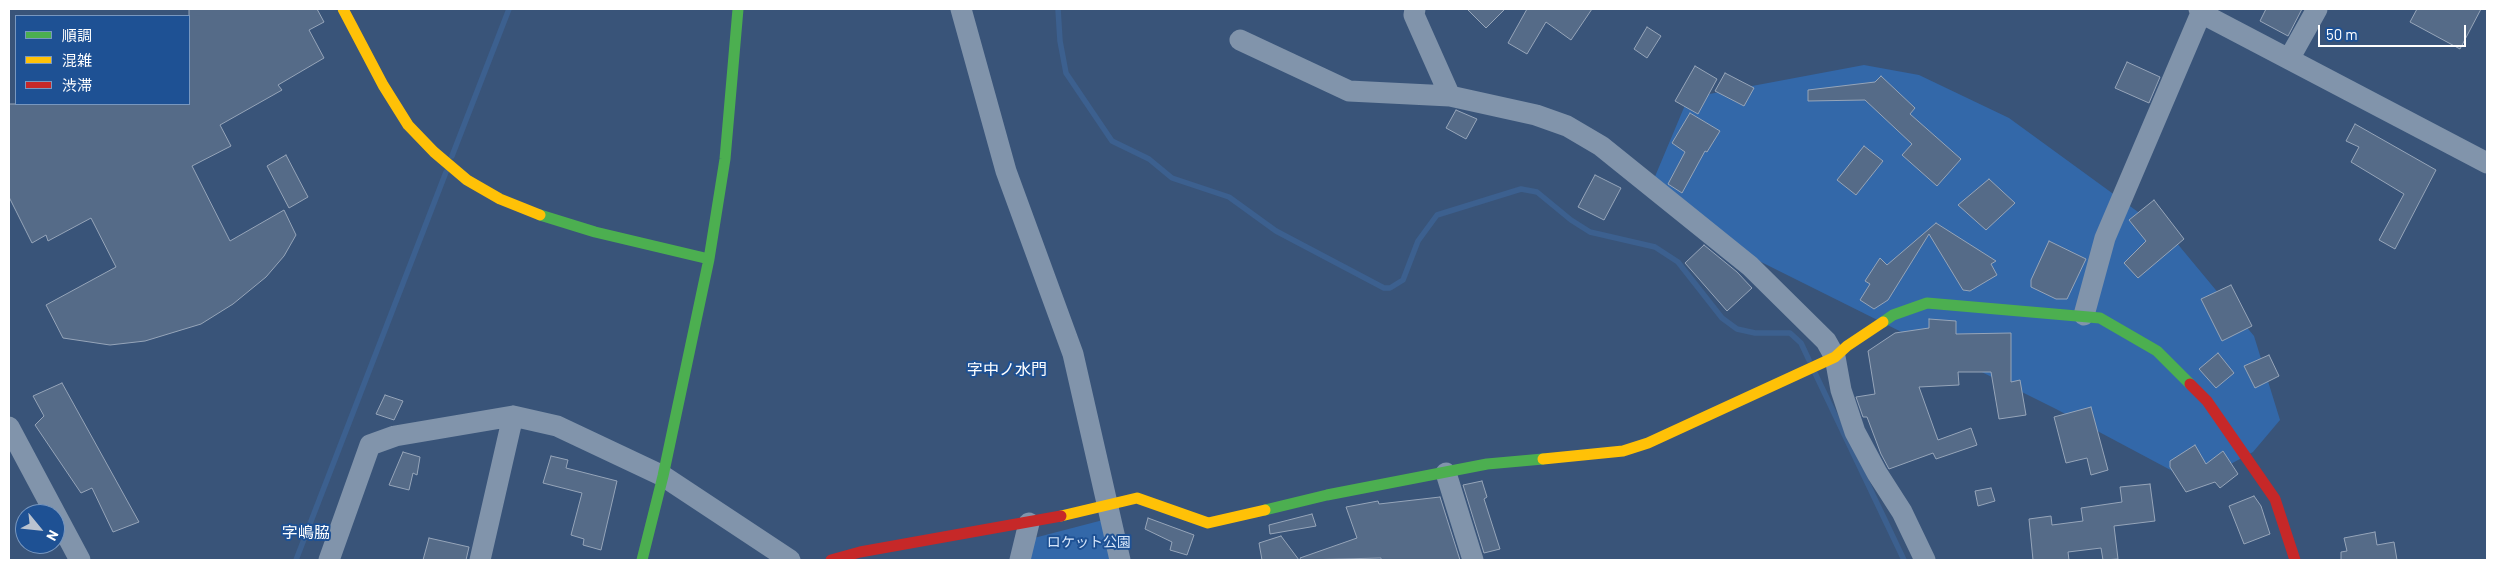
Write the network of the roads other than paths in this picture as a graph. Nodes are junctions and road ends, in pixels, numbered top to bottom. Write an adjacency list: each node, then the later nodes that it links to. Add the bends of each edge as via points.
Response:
1 (344, 9): 11 (street, via 408,125 467,180 500,199 540,215 595,232)
2 (738, 9): 11 (street, via 725,159)
3 (961, 9): 18 (street, via 1006,171 1073,354)
4 (1415, 9): 9 (street, via 1414,15)
5 (2317, 9): 8 (street)
6 (2200, 11): 8 (street); 12 (street, via 2105,238)
7 (1240, 40): 9 (street, via 1349,90)
8 (2289, 58): 10 (street)
9 (1450, 96): 13 (street, via 1536,115 1567,126 1601,146 1750,266 1826,341)
10 (2487, 163)
11 (709, 259): 17 (street)
12 (2084, 315): 13 (street, via 1927,303 1893,315); 31 (street, via 2100,318 2157,351 2207,401 2275,499)
13 (1828, 360): 16 (street, via 1648,443 1623,451 1487,464); 30 (street, via 1855,432 1902,512)
14 (513, 416): 17 (street, via 557,426); 22 (street, via 395,436 370,445); 23 (street)
15 (9, 427): 21 (street)
16 (1446, 473): 18 (street, via 1327,494 1208,523 1137,498); 29 (street)
17 (663, 476): 24 (street); 25 (street)
18 (1109, 505): 19 (street); 28 (street)
19 (1029, 523): 20 (street); 27 (street)
20 (886, 554): 26 (street)
21 (80, 560)
22 (329, 560)
23 (480, 560)
24 (642, 560)
25 (790, 560)
26 (831, 560)
27 (1020, 560)
28 (1120, 560)
29 (1473, 560)
30 (1924, 560)
31 (2296, 560)

